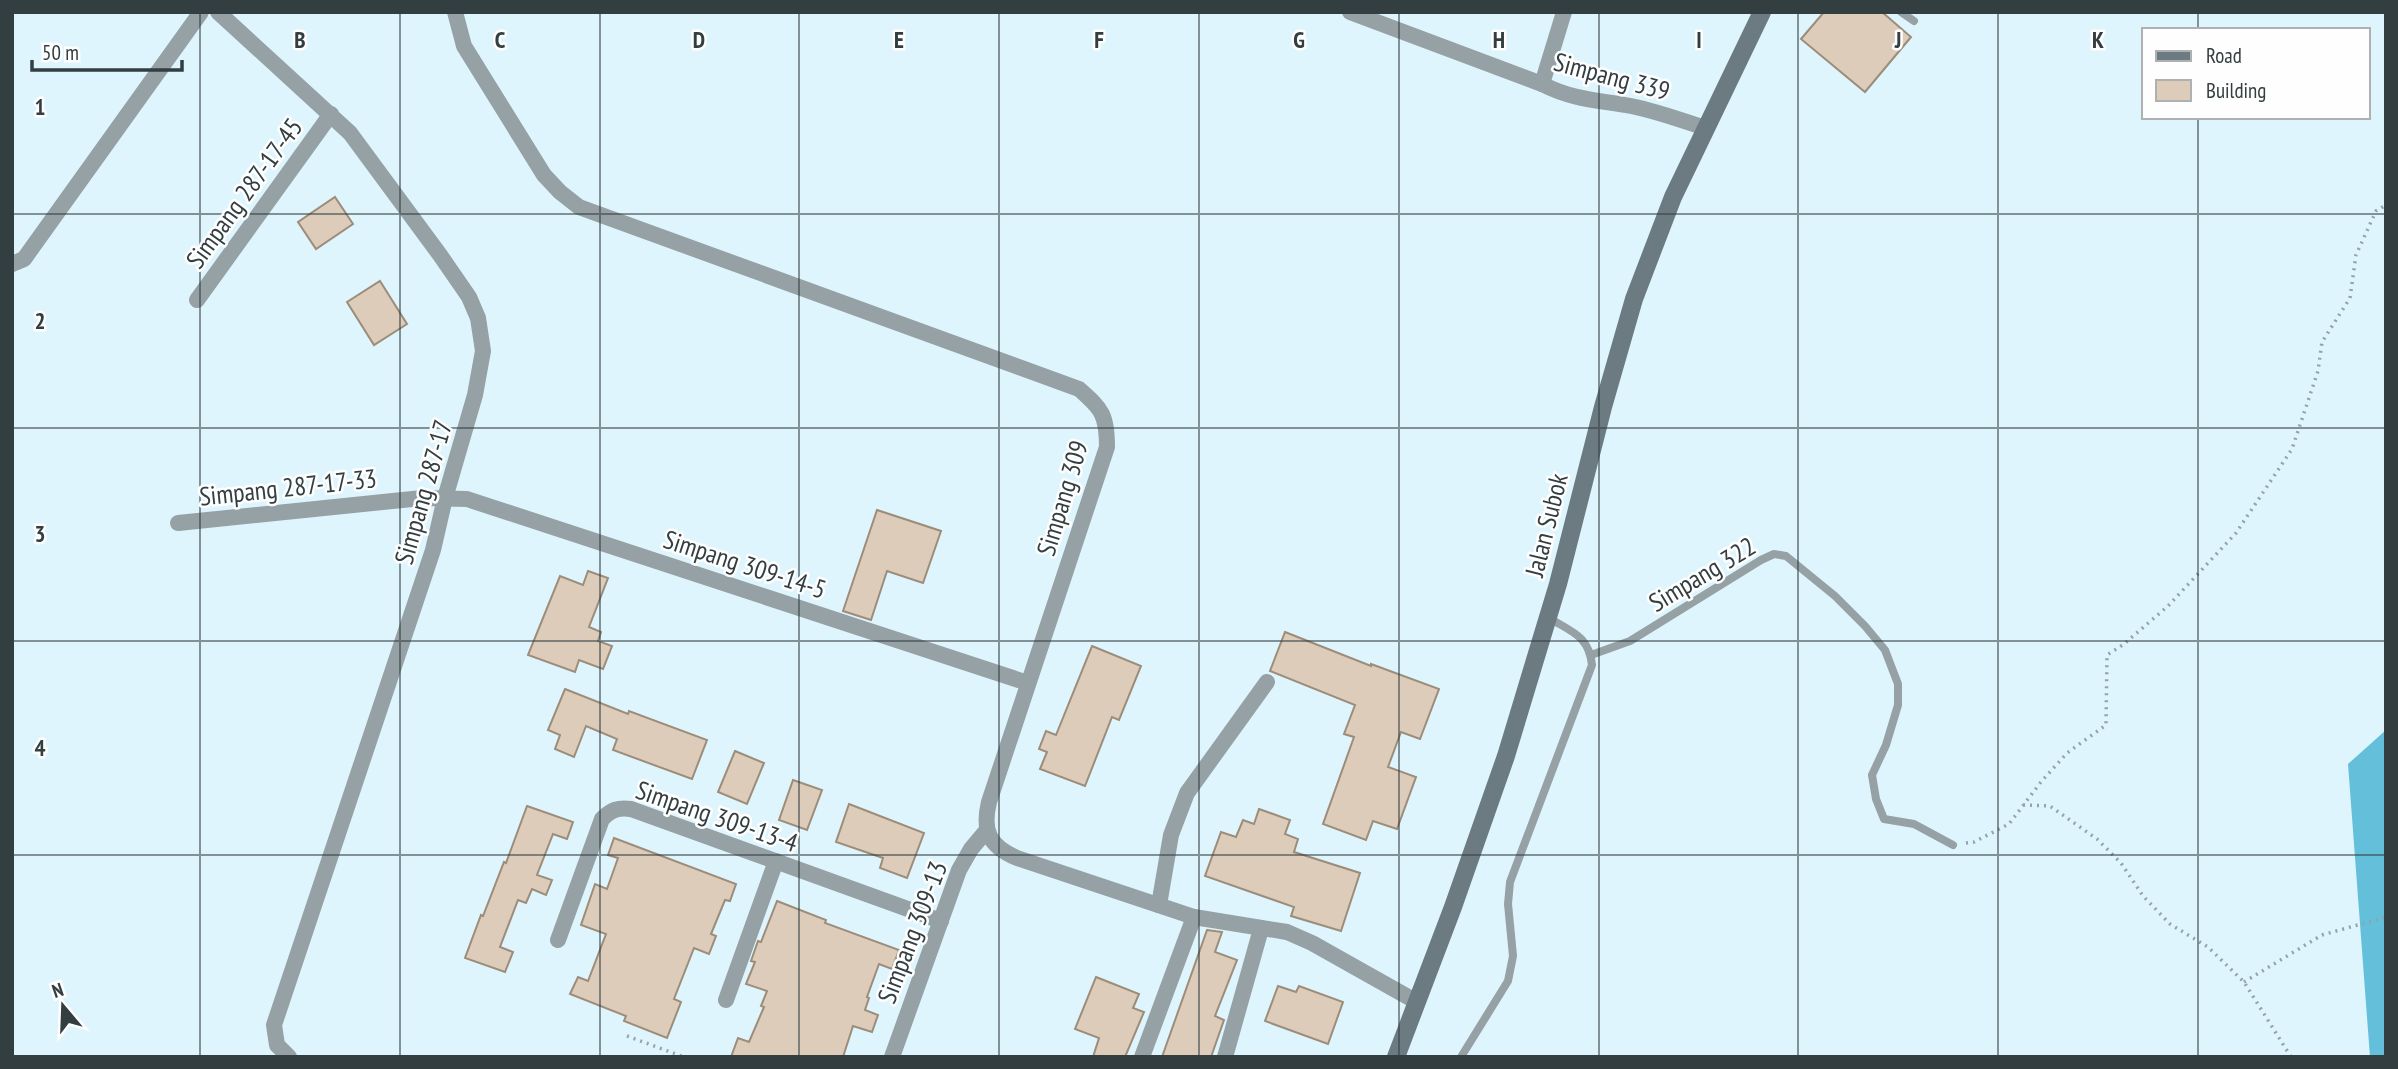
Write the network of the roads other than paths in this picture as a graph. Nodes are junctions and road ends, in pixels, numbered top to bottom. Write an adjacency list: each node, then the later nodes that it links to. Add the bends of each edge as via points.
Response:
1 (201, 12): 12 (street, via 24,258)
2 (218, 12): 10 (street, Simpang 287-17)
3 (454, 12): 19 (street, Simpang 309, via 464,46 544,175 579,207 1079,389 1097,405 1107,424 1107,447)
4 (1350, 12): 9 (street, Simpang 339)
5 (1564, 12): 9 (street)
6 (1762, 12): 11 (main road, Jalan Subok)
7 (1901, 12): 8 (lane)
8 (1914, 21)
9 (1542, 84): 11 (street, Simpang 339, via 1562,94 1661,113)
10 (331, 114): 13 (street, Simpang 287-17-45); 14 (street, Simpang 287-17, via 366,153 440,255 478,318 481,362 475,395)
11 (1705, 128): 16 (main road, Jalan Subok, via 1634,299)
12 (12, 264)
13 (197, 300)
14 (445, 498): 15 (street, Simpang 287-17-33); 19 (street, Simpang 309-14-5, via 467,499); 30 (street, Simpang 287-17, via 429,563 274,1025 277,1045)
15 (178, 523)
16 (1549, 618): 17 (lane, via 1583,638); 29 (main road, Jalan Subok, via 1506,756)
17 (1591, 655): 21 (lane, Simpang 322, via 1630,641 1761,560 1774,554 1786,556 1866,626 1885,650 1894,673 1898,705 1872,775 1884,818 1914,824); 35 (lane, via 1592,665 1510,882 1513,957 1508,981)
18 (1267, 682): 23 (street, via 1187,793 1171,835)
19 (1028, 683): 20 (street, Simpang 309, via 989,802)
20 (987, 830): 23 (street, via 993,843 1017,858); 25 (street, Simpang 309-13, via 959,870)
21 (1953, 845)
22 (776, 861): 25 (street, Simpang 309-13-4); 27 (street, Simpang 309-13-4, via 631,809 615,809 602,819); 28 (street)
23 (1159, 905): 24 (street)
24 (1194, 917): 26 (street); 32 (street)
25 (941, 921): 31 (street, Simpang 309-13)
26 (1261, 929): 29 (street, via 1312,943); 33 (street)
27 (558, 940)
28 (726, 1000)
29 (1417, 1002): 34 (main road, Jalan Subok)
30 (289, 1057)
31 (892, 1057)
32 (1142, 1057)
33 (1225, 1057)
34 (1396, 1057)
35 (1461, 1057)

